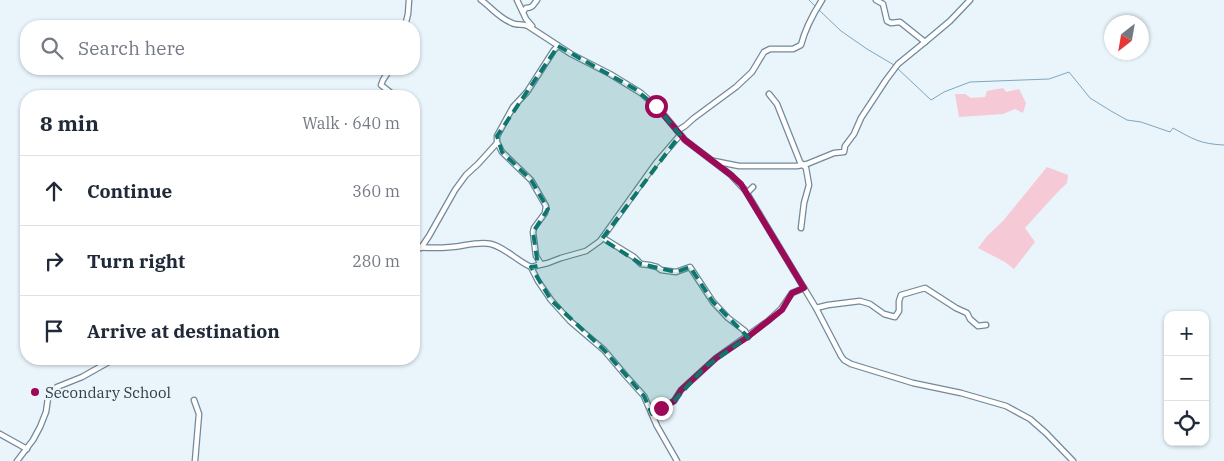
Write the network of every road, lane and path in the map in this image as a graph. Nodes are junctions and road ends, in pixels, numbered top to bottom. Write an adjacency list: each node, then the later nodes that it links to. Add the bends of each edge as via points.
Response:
1 (409, 0): 9 (street)
2 (481, 0): 10 (street, via 511,23 522,23)
3 (517, 0): 8 (street)
4 (537, 0): 8 (street)
5 (822, 0): 16 (street, via 806,28 801,45 764,52 752,72 736,87)
6 (876, 0): 11 (street, via 882,4 887,21 900,22)
7 (970, 0): 11 (street)
8 (523, 12): 10 (street)
9 (406, 20)
10 (534, 29): 12 (street)
11 (925, 42): 20 (street, via 894,69 869,104 844,152)
12 (558, 46): 16 (street, via 635,89 656,106); 18 (street, via 513,107 497,136)
13 (386, 75): 14 (street, via 382,85)
14 (388, 90)
15 (769, 94): 20 (street, via 777,104)
16 (677, 131): 17 (street)
17 (680, 135): 19 (street); 24 (street)
18 (497, 143): 25 (street, via 455,190); 26 (street, via 531,180 546,206 533,232 536,256)
19 (713, 161): 20 (street, via 739,166); 22 (street, via 737,180)
20 (804, 165): 23 (street, via 809,185)
21 (753, 187): 22 (street)
22 (747, 193): 28 (street)
23 (802, 228)
24 (603, 238): 26 (street, via 586,251); 31 (street, via 641,264 676,272 690,267 713,302)
25 (421, 248): 27 (street, via 490,244)
26 (541, 264): 27 (street)
27 (531, 267): 34 (street, via 551,300 604,350 644,396)
28 (804, 288): 29 (street); 31 (street, via 792,293 782,310)
29 (816, 308): 30 (street, via 860,301 895,317 901,295 924,288 967,313 978,326); 40 (street, via 847,362 913,383 1006,406 1030,419)
30 (986, 325)
31 (748, 337): 34 (street, via 706,367 674,401)
32 (103, 365): 36 (street, via 51,392 40,427)
33 (194, 400): 38 (street, via 199,414)
34 (652, 414): 39 (street)
35 (0, 434): 36 (street)
36 (27, 449): 37 (street)
37 (17, 461)
38 (195, 461)
39 (677, 461)
40 (1073, 461)

